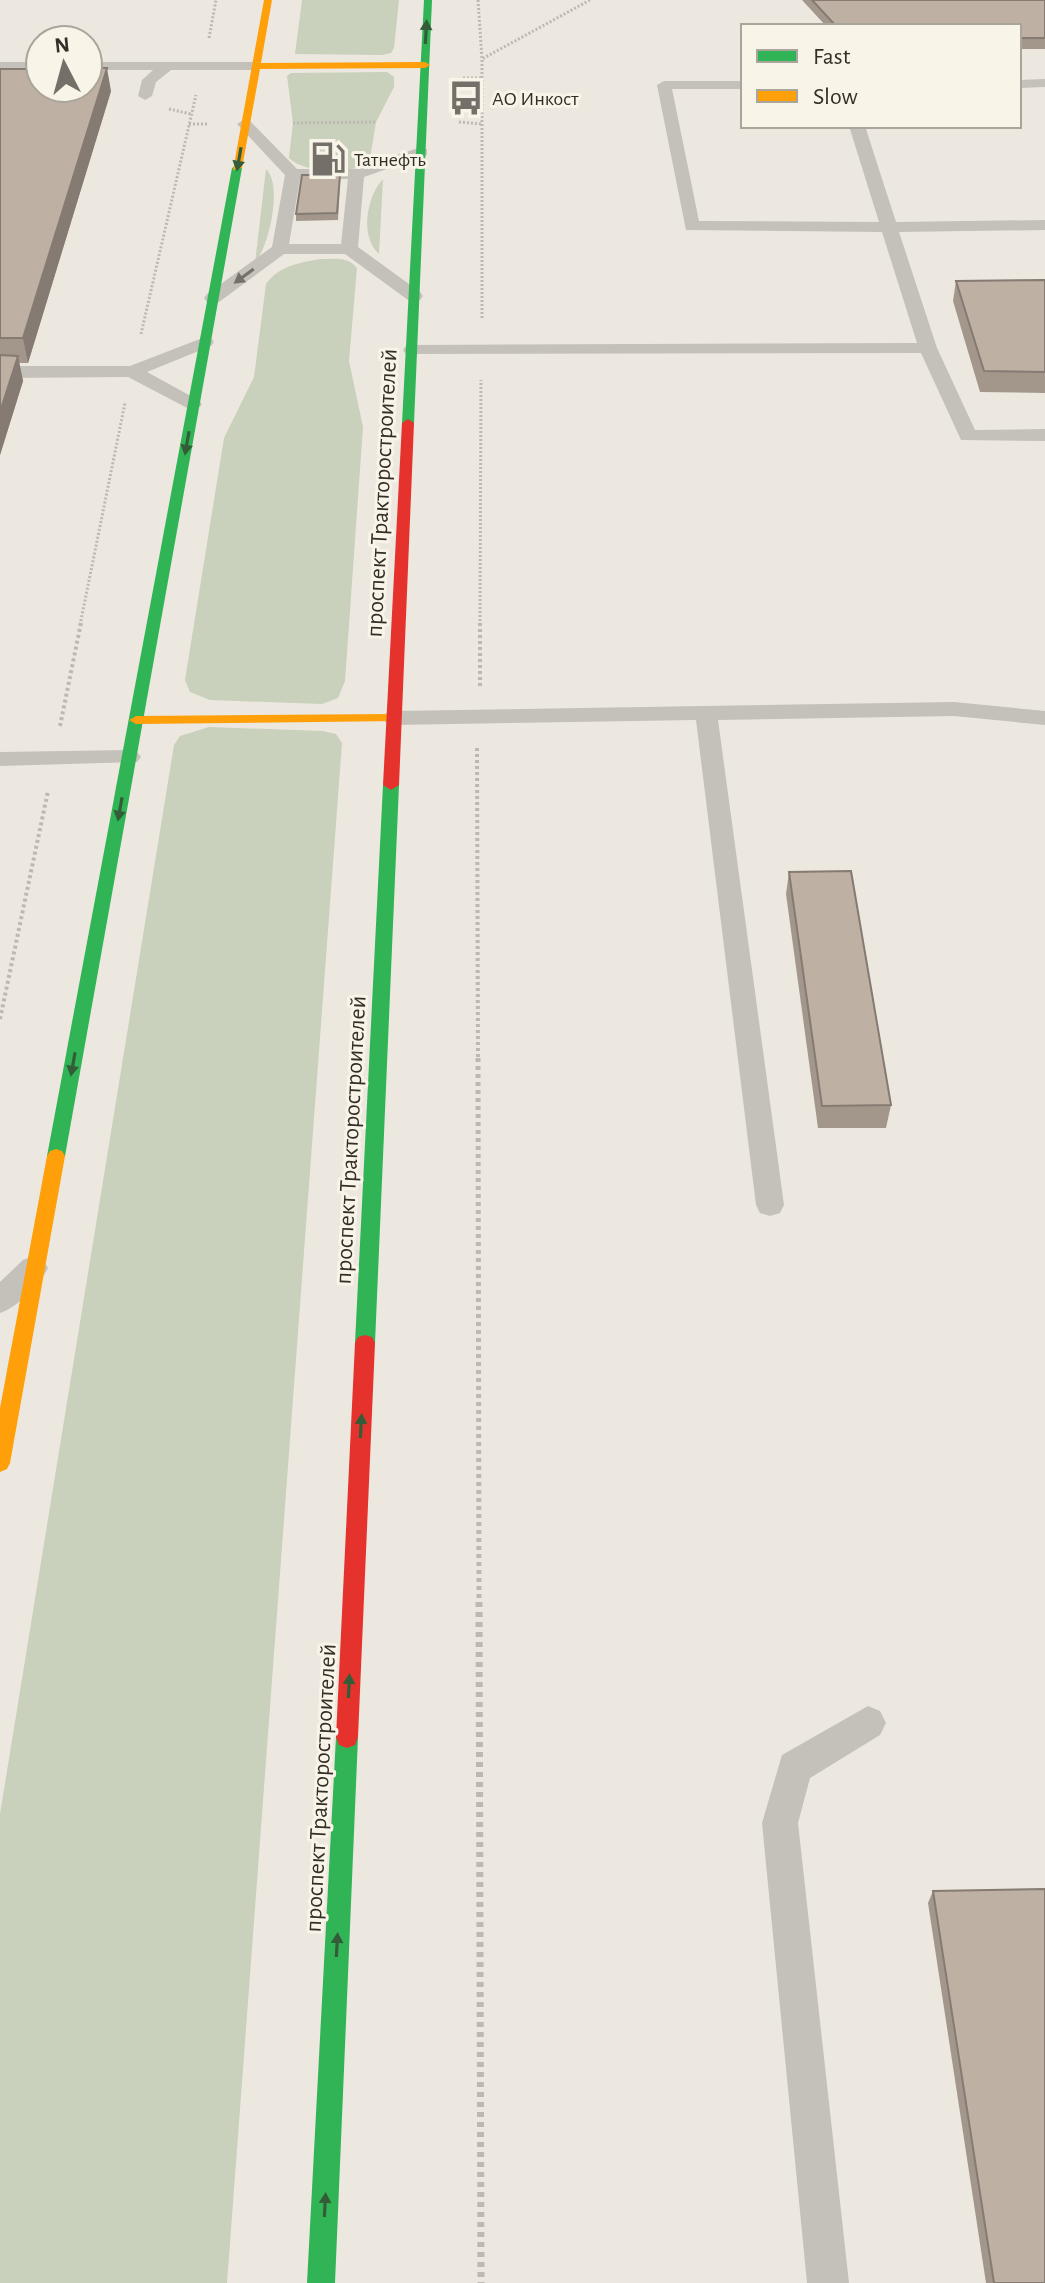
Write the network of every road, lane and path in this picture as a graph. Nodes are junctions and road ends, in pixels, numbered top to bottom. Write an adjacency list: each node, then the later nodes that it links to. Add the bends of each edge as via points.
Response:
1 (216, 0): 6 (path)
2 (268, 0): 13 (main road)
3 (428, 0): 8 (main road, проспект Тракторостроителей, one-way to 3)
4 (478, 0): 7 (path)
5 (590, 0): 7 (path)
6 (209, 39)
7 (482, 59): 14 (path)
8 (425, 65): 13 (main road); 27 (main road, проспект Тракторостроителей)
9 (0, 66): 10 (lane)
10 (24, 66)
11 (104, 66): 12 (lane)
12 (168, 66): 13 (lane); 20 (lane, via 149,80)
13 (256, 66): 24 (main road)
14 (482, 78): 15 (path); 25 (path)
15 (460, 80)
16 (1045, 83): 17 (lane)
17 (1021, 84)
18 (199, 85): 37 (path)
19 (741, 85): 31 (lane, via 664,85 692,226)
20 (145, 96)
21 (376, 122): 23 (path)
22 (459, 122): 25 (path)
23 (293, 123)
24 (245, 124): 28 (lane); 35 (main road, one-way to 35)
25 (482, 124): 36 (path)
26 (858, 128): 31 (lane)
27 (421, 152): 29 (lane); 34 (main road, проспект Тракторостроителей)
28 (293, 174): 29 (lane); 32 (lane)
29 (356, 174): 33 (lane)
30 (1045, 225): 31 (lane)
31 (889, 227): 39 (lane)
32 (280, 249): 33 (lane); 35 (lane, one-way to 35)
33 (349, 249): 34 (lane)
34 (414, 296): 40 (main road, проспект Тракторостроителей)
35 (213, 298): 38 (main road)
36 (482, 325)
37 (139, 340)
38 (205, 342): 43 (lane); 44 (main road)
39 (928, 348): 40 (lane); 45 (lane, via 968,436)
40 (412, 350): 48 (main road, проспект Тракторостроителей)
41 (0, 372): 43 (lane)
42 (481, 375): 46 (path)
43 (130, 381): 44 (lane); 51 (path)
44 (193, 405): 50 (main road, one-way to 50)
45 (1045, 435)
46 (479, 696)
47 (706, 711): 48 (lane); 49 (lane, via 954,709); 57 (lane)
48 (394, 718): 50 (main road); 62 (main road, проспект Тракторостроителей, one-way to 48)
49 (1045, 718)
50 (136, 720): 53 (main road)
51 (60, 729)
52 (477, 741): 63 (path)
53 (129, 757): 54 (lane); 58 (main road, one-way to 58)
54 (0, 759)
55 (50, 782): 56 (path)
56 (0, 1019)
57 (770, 1205)
58 (36, 1264): 59 (lane); 60 (main road)
59 (0, 1301)
60 (0, 1463)
61 (868, 1723): 64 (lane, via 795,1767 780,1823)
62 (321, 2283)
63 (481, 2283)
64 (828, 2283)

